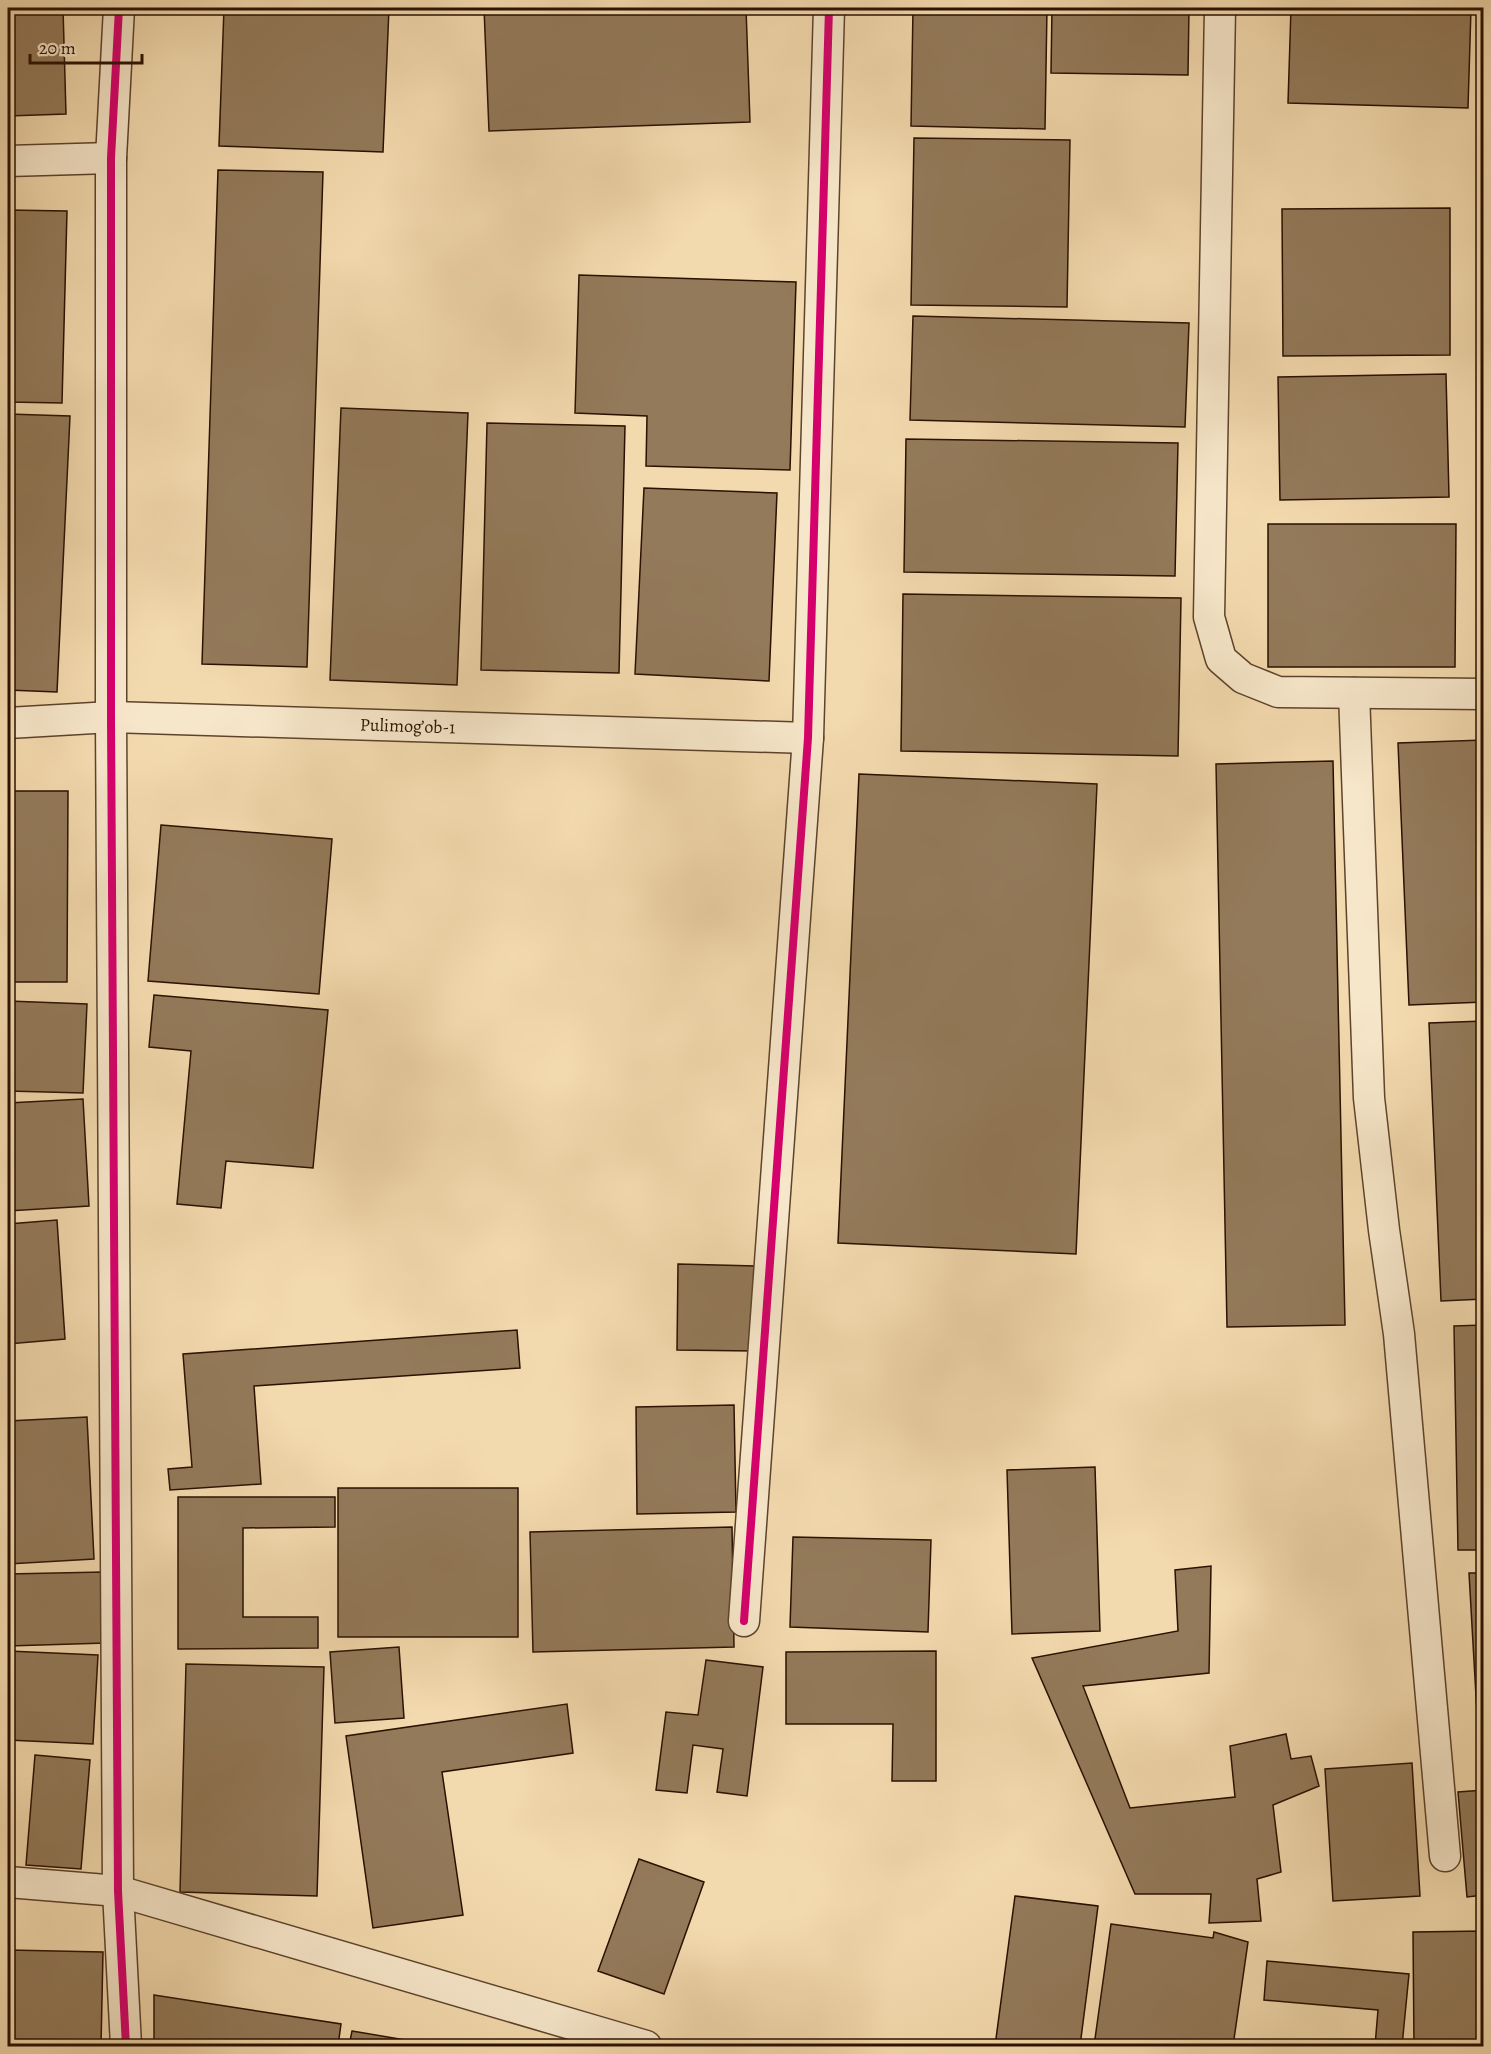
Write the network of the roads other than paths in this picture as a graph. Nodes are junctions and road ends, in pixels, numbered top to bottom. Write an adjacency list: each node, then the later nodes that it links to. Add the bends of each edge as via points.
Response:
1 (119, 8): 4 (street)
2 (829, 8): 10 (street)
3 (1220, 8): 6 (street, via 1209,617 1221,659 1243,678 1278,692)
4 (111, 158): 5 (street); 8 (street)
5 (8, 160)
6 (1354, 693): 7 (street); 12 (street, via 1369,1098 1399,1334)
7 (1484, 694)
8 (111, 717): 9 (street, Pulimog’ob-1); 10 (street, Pulimog’ob-1); 14 (street)
9 (8, 723)
10 (808, 738): 11 (street)
11 (744, 1621)
12 (1445, 1856)
13 (8, 1882): 14 (street)
14 (118, 1891): 15 (street); 16 (street)
15 (126, 2046)
16 (646, 2046)

